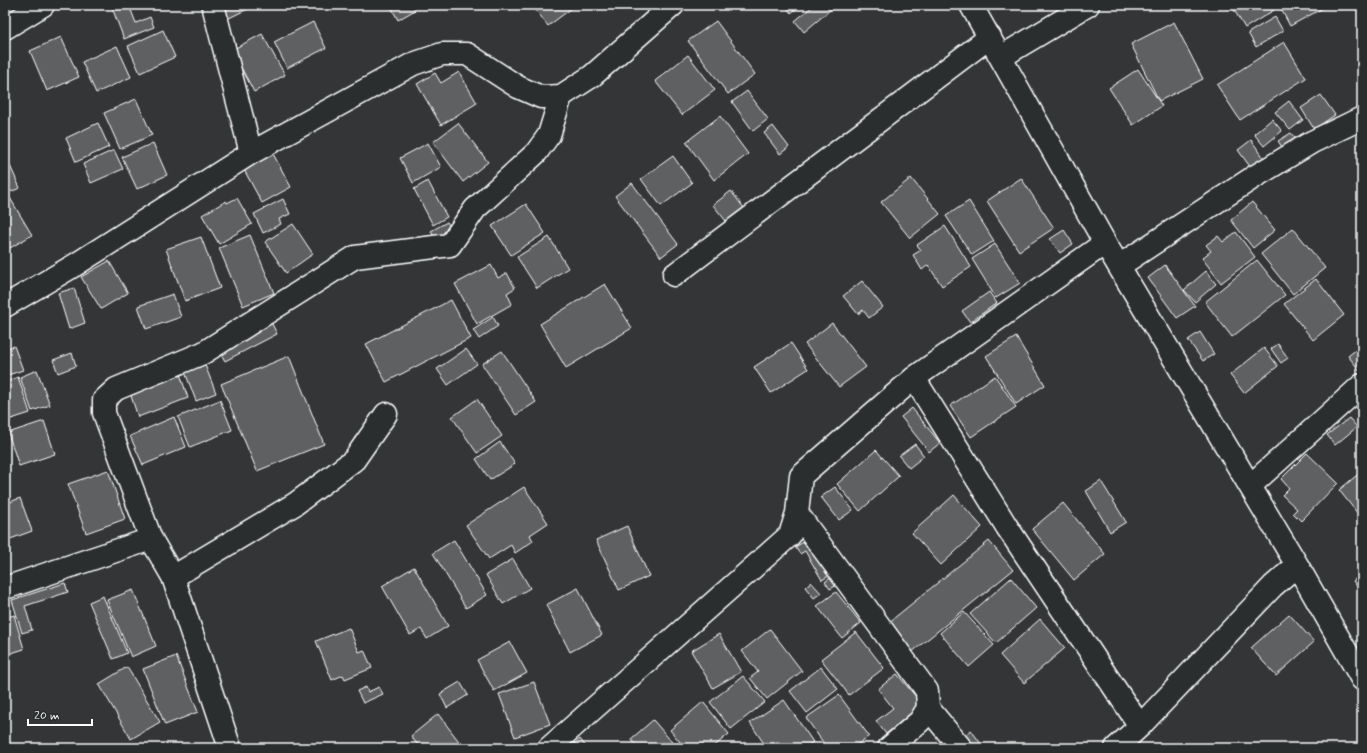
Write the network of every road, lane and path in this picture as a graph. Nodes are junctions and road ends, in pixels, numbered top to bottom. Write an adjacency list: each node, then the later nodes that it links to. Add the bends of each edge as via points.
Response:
1 (43, 5): 6 (street)
2 (213, 5): 11 (street)
3 (673, 5): 9 (street, via 592,76)
4 (971, 5): 7 (street)
5 (1088, 5): 8 (street)
6 (5, 28)
7 (990, 37): 8 (street); 14 (street)
8 (1001, 58): 12 (street)
9 (561, 96): 11 (street, via 541,97 518,87 467,54 442,54 413,64); 21 (street, via 550,135 536,153 475,209 450,245 355,257 203,353 116,389 104,400 104,413)
10 (1362, 118): 13 (street, via 1312,142 1267,169)
11 (251, 153): 15 (street, via 75,265)
12 (1105, 243): 13 (street); 16 (street)
13 (1119, 266): 19 (street)
14 (674, 275)
15 (5, 306)
16 (914, 378): 20 (street, via 801,476); 27 (street, via 1007,527)
17 (1362, 385): 19 (street)
18 (386, 414): 23 (street, via 354,460 295,504)
19 (1250, 486): 22 (street)
20 (797, 513): 26 (street, via 927,691); 29 (street, via 790,535)
21 (151, 539): 23 (street); 24 (street)
22 (1297, 565): 25 (street); 27 (street, via 1273,586)
23 (173, 577): 28 (street)
24 (5, 588)
25 (1360, 673)
26 (928, 708): 30 (street, via 920,721); 31 (street)
27 (1140, 726): 32 (street)
28 (230, 748)
29 (549, 748)
30 (889, 748)
31 (961, 748)
32 (1116, 748)

